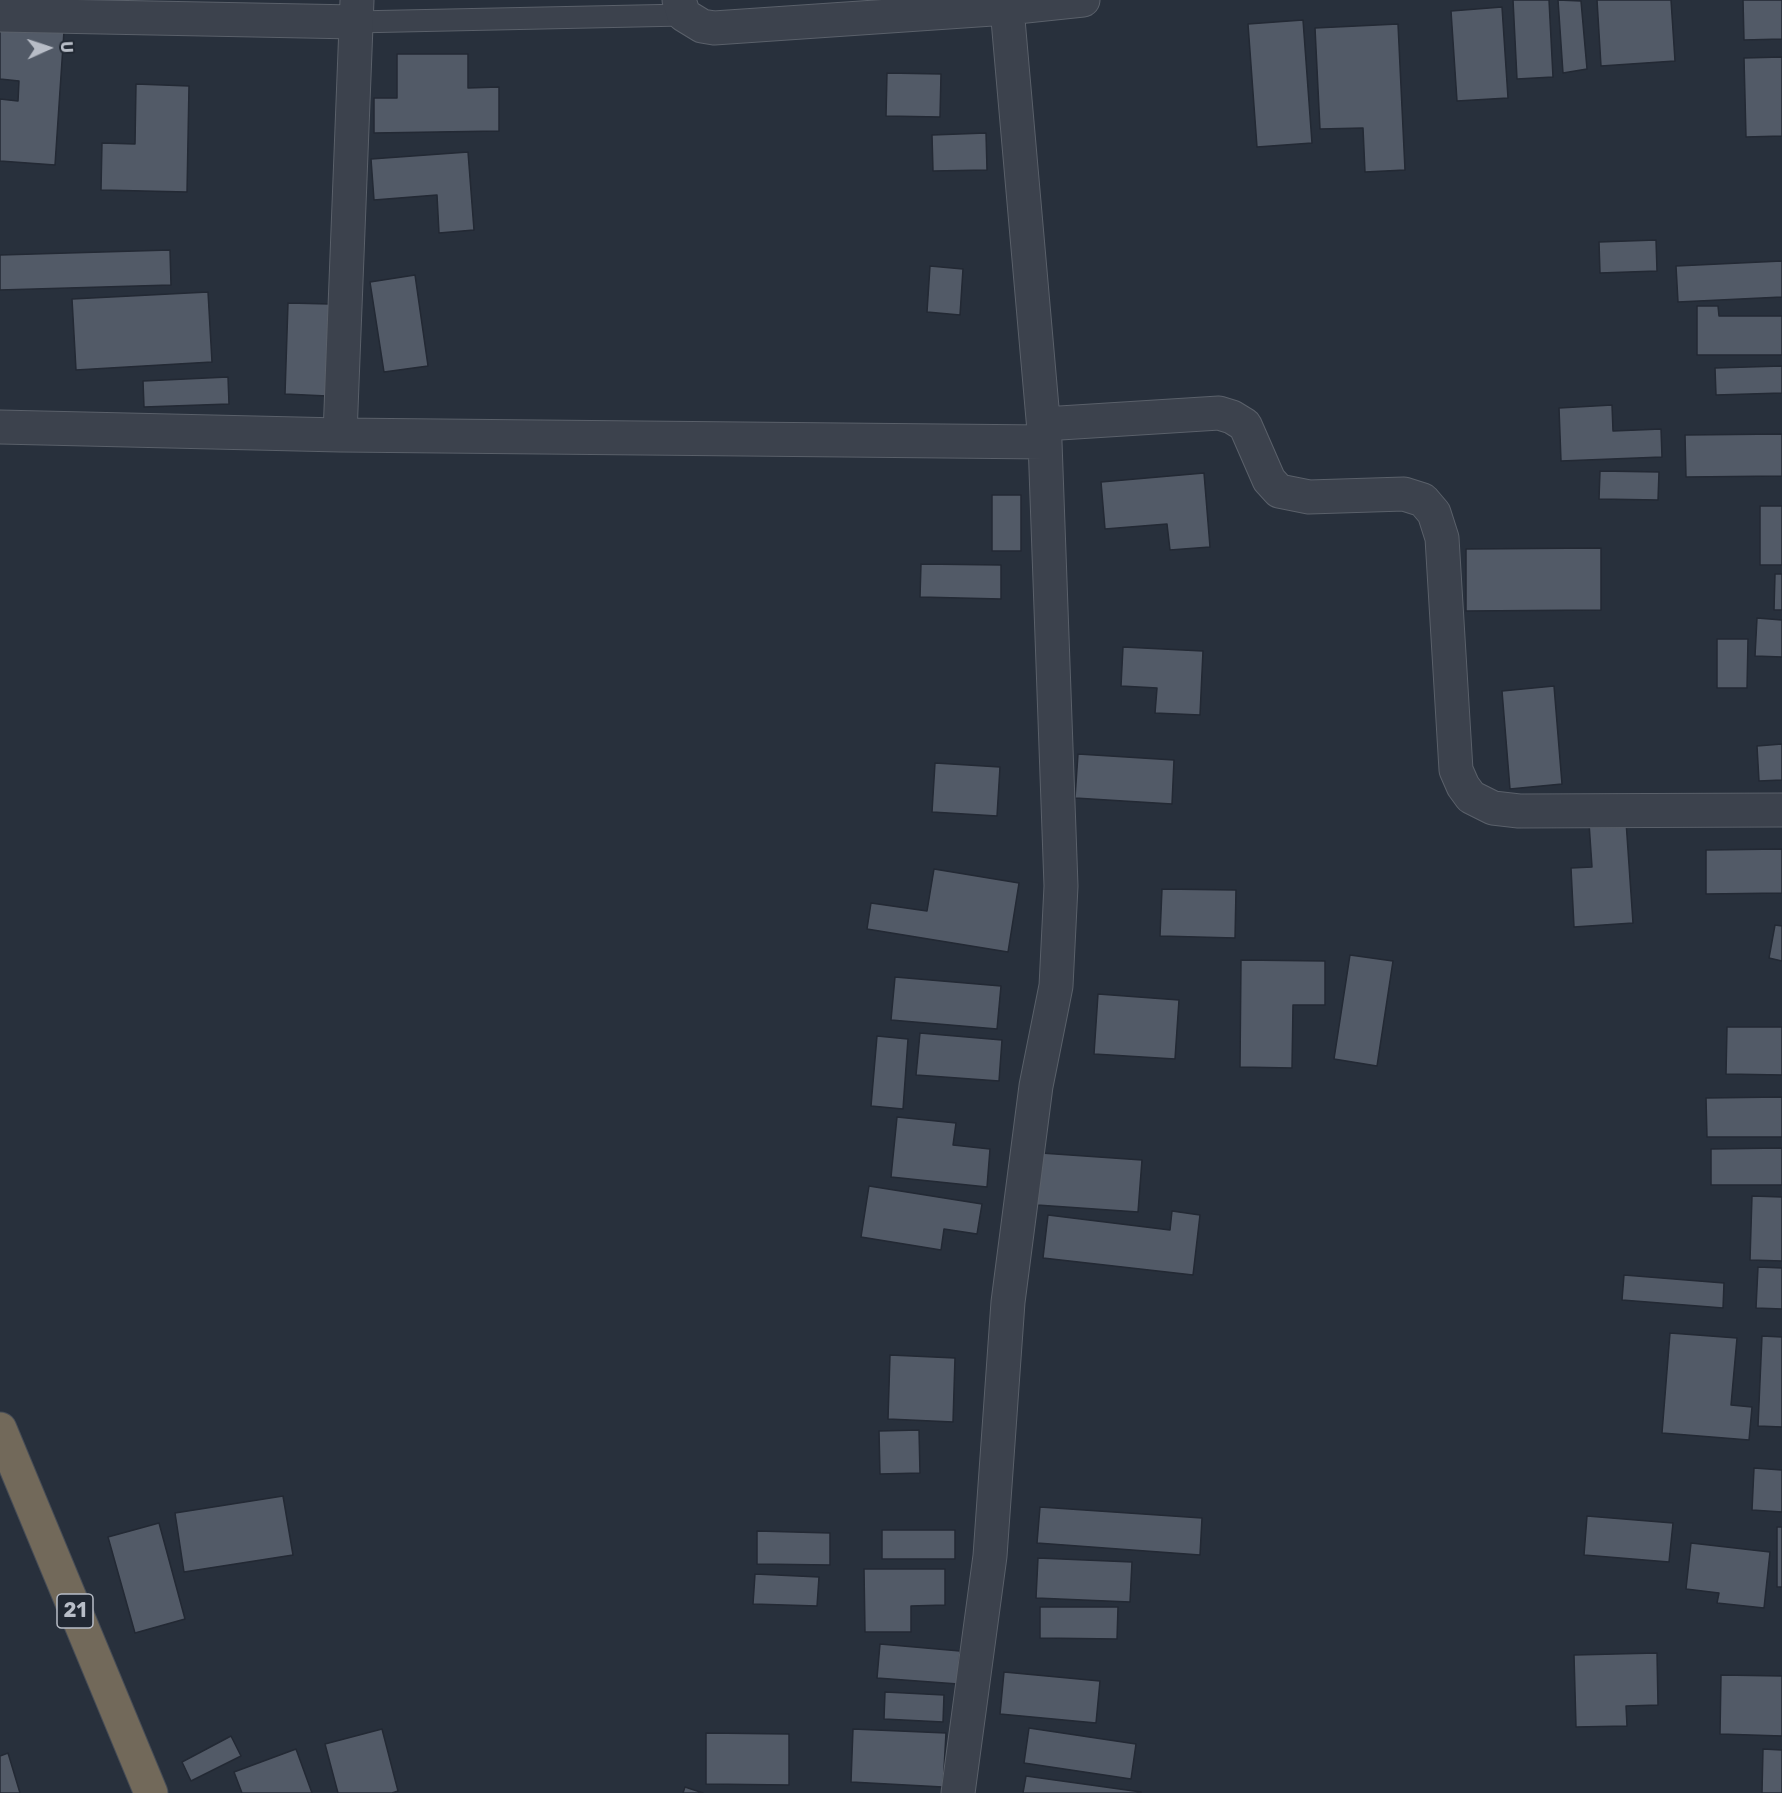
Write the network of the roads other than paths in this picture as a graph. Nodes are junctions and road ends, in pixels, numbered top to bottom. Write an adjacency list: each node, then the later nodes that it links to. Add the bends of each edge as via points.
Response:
1 (1083, 0): 3 (street)
2 (681, 8): 3 (street, via 702,26 714,28); 4 (lane)
3 (1007, 8): 7 (street)
4 (356, 11): 5 (street); 8 (street)
5 (0, 15)
6 (0, 427): 8 (street)
7 (1045, 433): 8 (street); 9 (street, via 1219,413 1245,425 1269,480 1279,491 1309,497 1404,494 1423,500 1434,513 1442,538 1456,770 1471,797 1493,808 1519,811); 12 (street, via 1061,886 1056,986 1036,1086 1008,1302 990,1556)
8 (340, 435)
9 (1782, 810)
10 (0, 1429): 11 (highway, 21)
11 (151, 1793)
12 (958, 1793)

